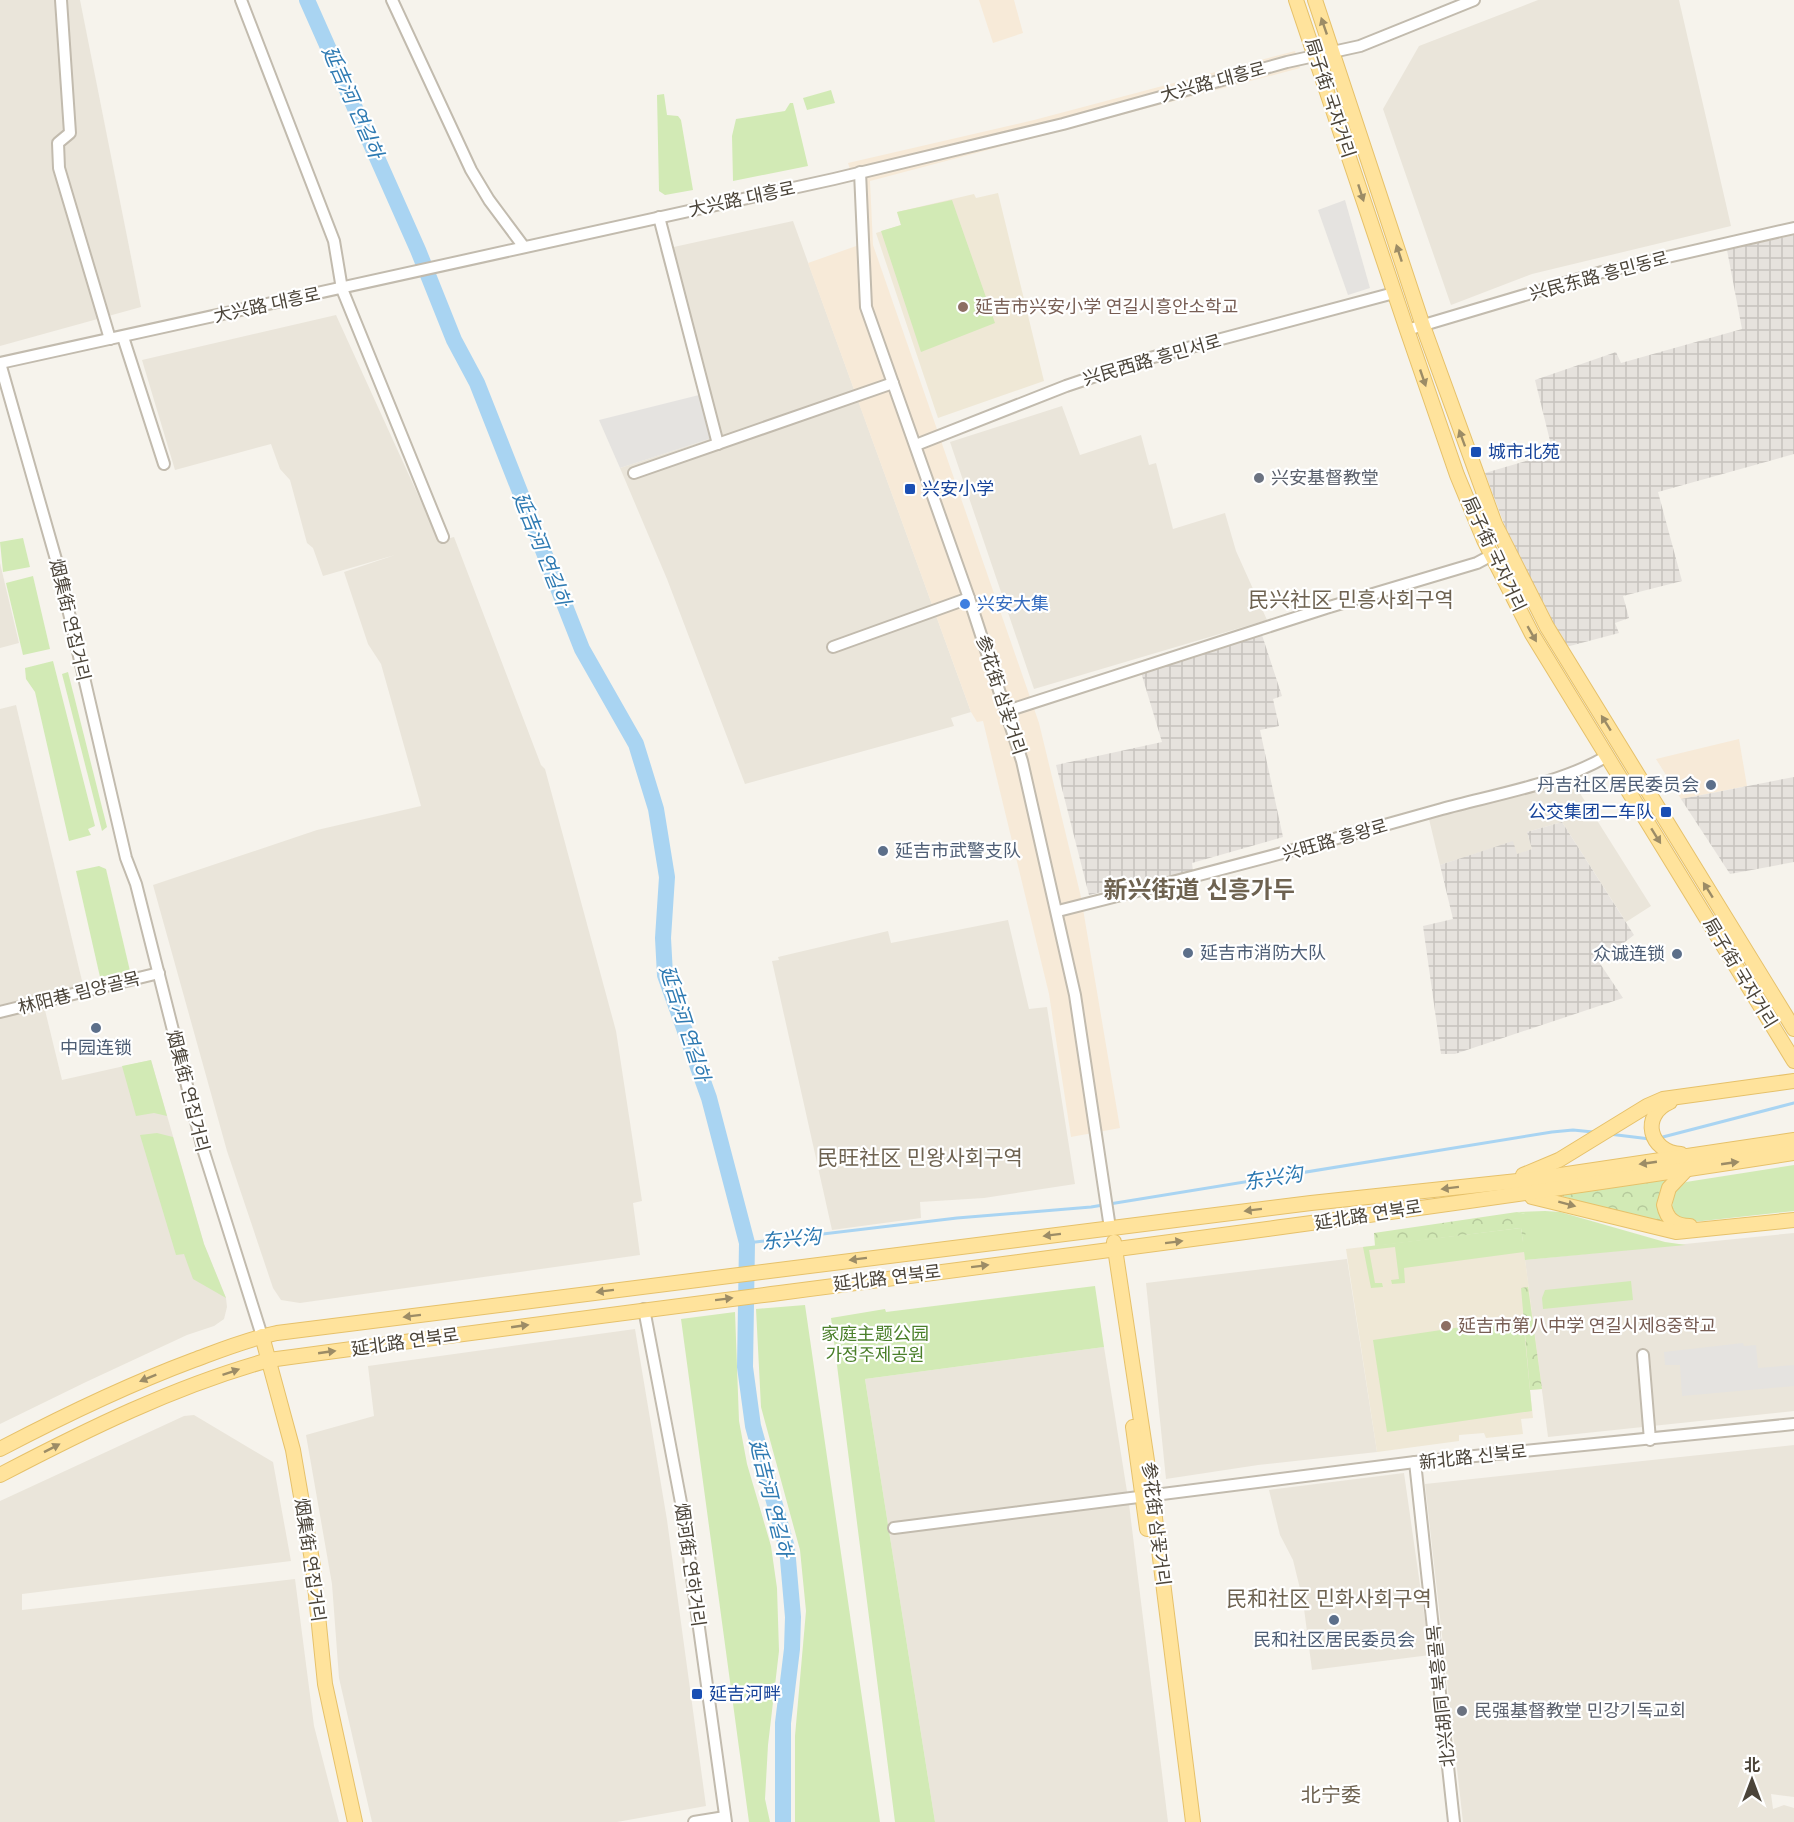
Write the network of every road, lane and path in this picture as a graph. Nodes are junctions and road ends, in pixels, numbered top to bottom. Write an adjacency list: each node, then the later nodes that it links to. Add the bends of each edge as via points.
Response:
1 (61, 0): 18 (street, via 70,133 58,142 59,168)
2 (241, 0): 13 (street, via 334,242)
3 (392, 0): 12 (street, via 471,170)
4 (1296, 0): 8 (main road, 局子街 국자거리)
5 (1315, 0): 7 (main road, 局子街 국자거리, one-way to 5)
6 (1473, 0): 7 (street, 大兴路 대흥로, via 1360,46)
7 (1333, 52): 8 (street, 大兴路 대흥로); 15 (main road, 局子街 국자거리, one-way to 7)
8 (1317, 57): 9 (street, 大兴路 대흥로); 14 (main road, 局子街 국자거리, one-way to 14)
9 (860, 172): 10 (street, 大兴路 대흥로); 20 (street, 参花街 삼꽃거리, via 864,291)
10 (660, 217): 12 (street, 大兴路 대흥로); 21 (street)
11 (1794, 228): 15 (street, 兴民东路 흥민동로, via 1602,272)
12 (524, 247): 13 (street, 大兴路 대흥로)
13 (346, 288): 17 (street, 大兴路 대흥로); 25 (street)
14 (1394, 292): 16 (main road, 局子街 국자거리); 22 (street, 兴民西路 흥민서로, via 1146,359 1066,386)
15 (1423, 326): 16 (street, 兴民东路 흥민동로); 34 (main road, 局子街 국자거리, one-way to 15, via 1525,586 1488,505)
16 (1407, 330): 26 (main road, 局子街 국자거리, one-way to 26, via 1458,475)
17 (123, 337): 18 (street, 大兴路 대흥로); 23 (street)
18 (110, 339): 19 (street, 大兴路 대흥로)
19 (0, 363): 32 (street, 烟集街 연집거리, via 59,570 126,858)
20 (893, 383): 21 (street); 22 (street, 参花街 삼꽃거리)
21 (718, 444): 24 (street)
22 (916, 446): 27 (street, 参花街 삼꽃거리)
23 (164, 464)
24 (634, 473)
25 (444, 537)
26 (1492, 555): 29 (street, via 1477,563); 30 (main road, 局子街 국자거리, one-way to 30, via 1532,634)
27 (969, 598): 28 (street); 29 (street, 参花街 삼꽃거리)
28 (833, 646)
29 (1007, 711): 31 (street, 参花街 삼꽃거리)
30 (1607, 756): 31 (street, 兴旺路 흥왕로, via 1571,772 1504,792 1256,862); 35 (main road, 局子街 국자거리, one-way to 35)
31 (1058, 911): 44 (street, 参花街 삼꽃거리, via 1075,995)
32 (159, 973): 33 (street, 林阳巷 림양골목); 47 (street, 烟集街 연집거리, via 203,1149)
33 (0, 1012)
34 (1794, 1029)
35 (1794, 1061)
36 (1794, 1082): 39 (main road, via 1670,1102 1659,1108 1652,1118 1652,1136 1662,1149 1678,1154); 42 (main road, via 1663,1099)
37 (1794, 1140): 38 (main road, 延北路 연북로)
38 (1772, 1150): 39 (main road, 延北路 연북로); 40 (main road, 延北路 연북로); 41 (main road, 延北路 연북로, one-way to 38)
39 (1706, 1154): 42 (main road, 延北路 연북로, one-way to 42)
40 (1794, 1154)
41 (1687, 1169): 42 (main road, 延北路 연북로); 43 (main road, via 1669,1188 1664,1201 1668,1216 1678,1225)
42 (1509, 1188): 43 (main road, one-way to 43, via 1676,1232); 44 (main road, 延北路 연북로, one-way to 44); 45 (main road, 延北路 연북로, one-way to 42, via 1313,1224)
43 (1794, 1218)
44 (1110, 1228): 45 (main road, 参花街 삼꽃거리); 47 (main road, 延北路 연북로, one-way to 47)
45 (1113, 1249): 46 (main road, 延北路 연북로, one-way to 45); 55 (main road, 参花街 삼꽃거리)
46 (644, 1309): 49 (main road, 延北路 연북로, one-way to 46); 57 (street, 烟河街 연하거리, via 683,1513)
47 (262, 1336): 49 (main road, 烟集街 연집거리); 52 (main road, 延北路 연북로, one-way to 52, via 114,1393)
48 (1643, 1354): 51 (street)
49 (269, 1360): 54 (main road, 延北路 연북로, one-way to 49, via 156,1401); 58 (main road, 烟集街 연집거리, via 294,1450 313,1566 325,1684)
50 (1794, 1424): 51 (street, 新北路 신북로)
51 (1650, 1440): 53 (street, 新北路 신북로)
52 (0, 1449)
53 (1415, 1462): 55 (street, 新北路 신북로); 62 (street, 北兴胡同 북흥골목)
54 (0, 1475)
55 (1148, 1495): 56 (street, 新北路 신북로); 60 (main road, 参花街 삼꽃거리); 61 (main road, 参花街 삼꽃거리)
56 (894, 1528)
57 (726, 1820): 59 (street)
58 (355, 1822)
59 (694, 1822)
60 (1184, 1822)
61 (1193, 1822)
62 (1454, 1822)

